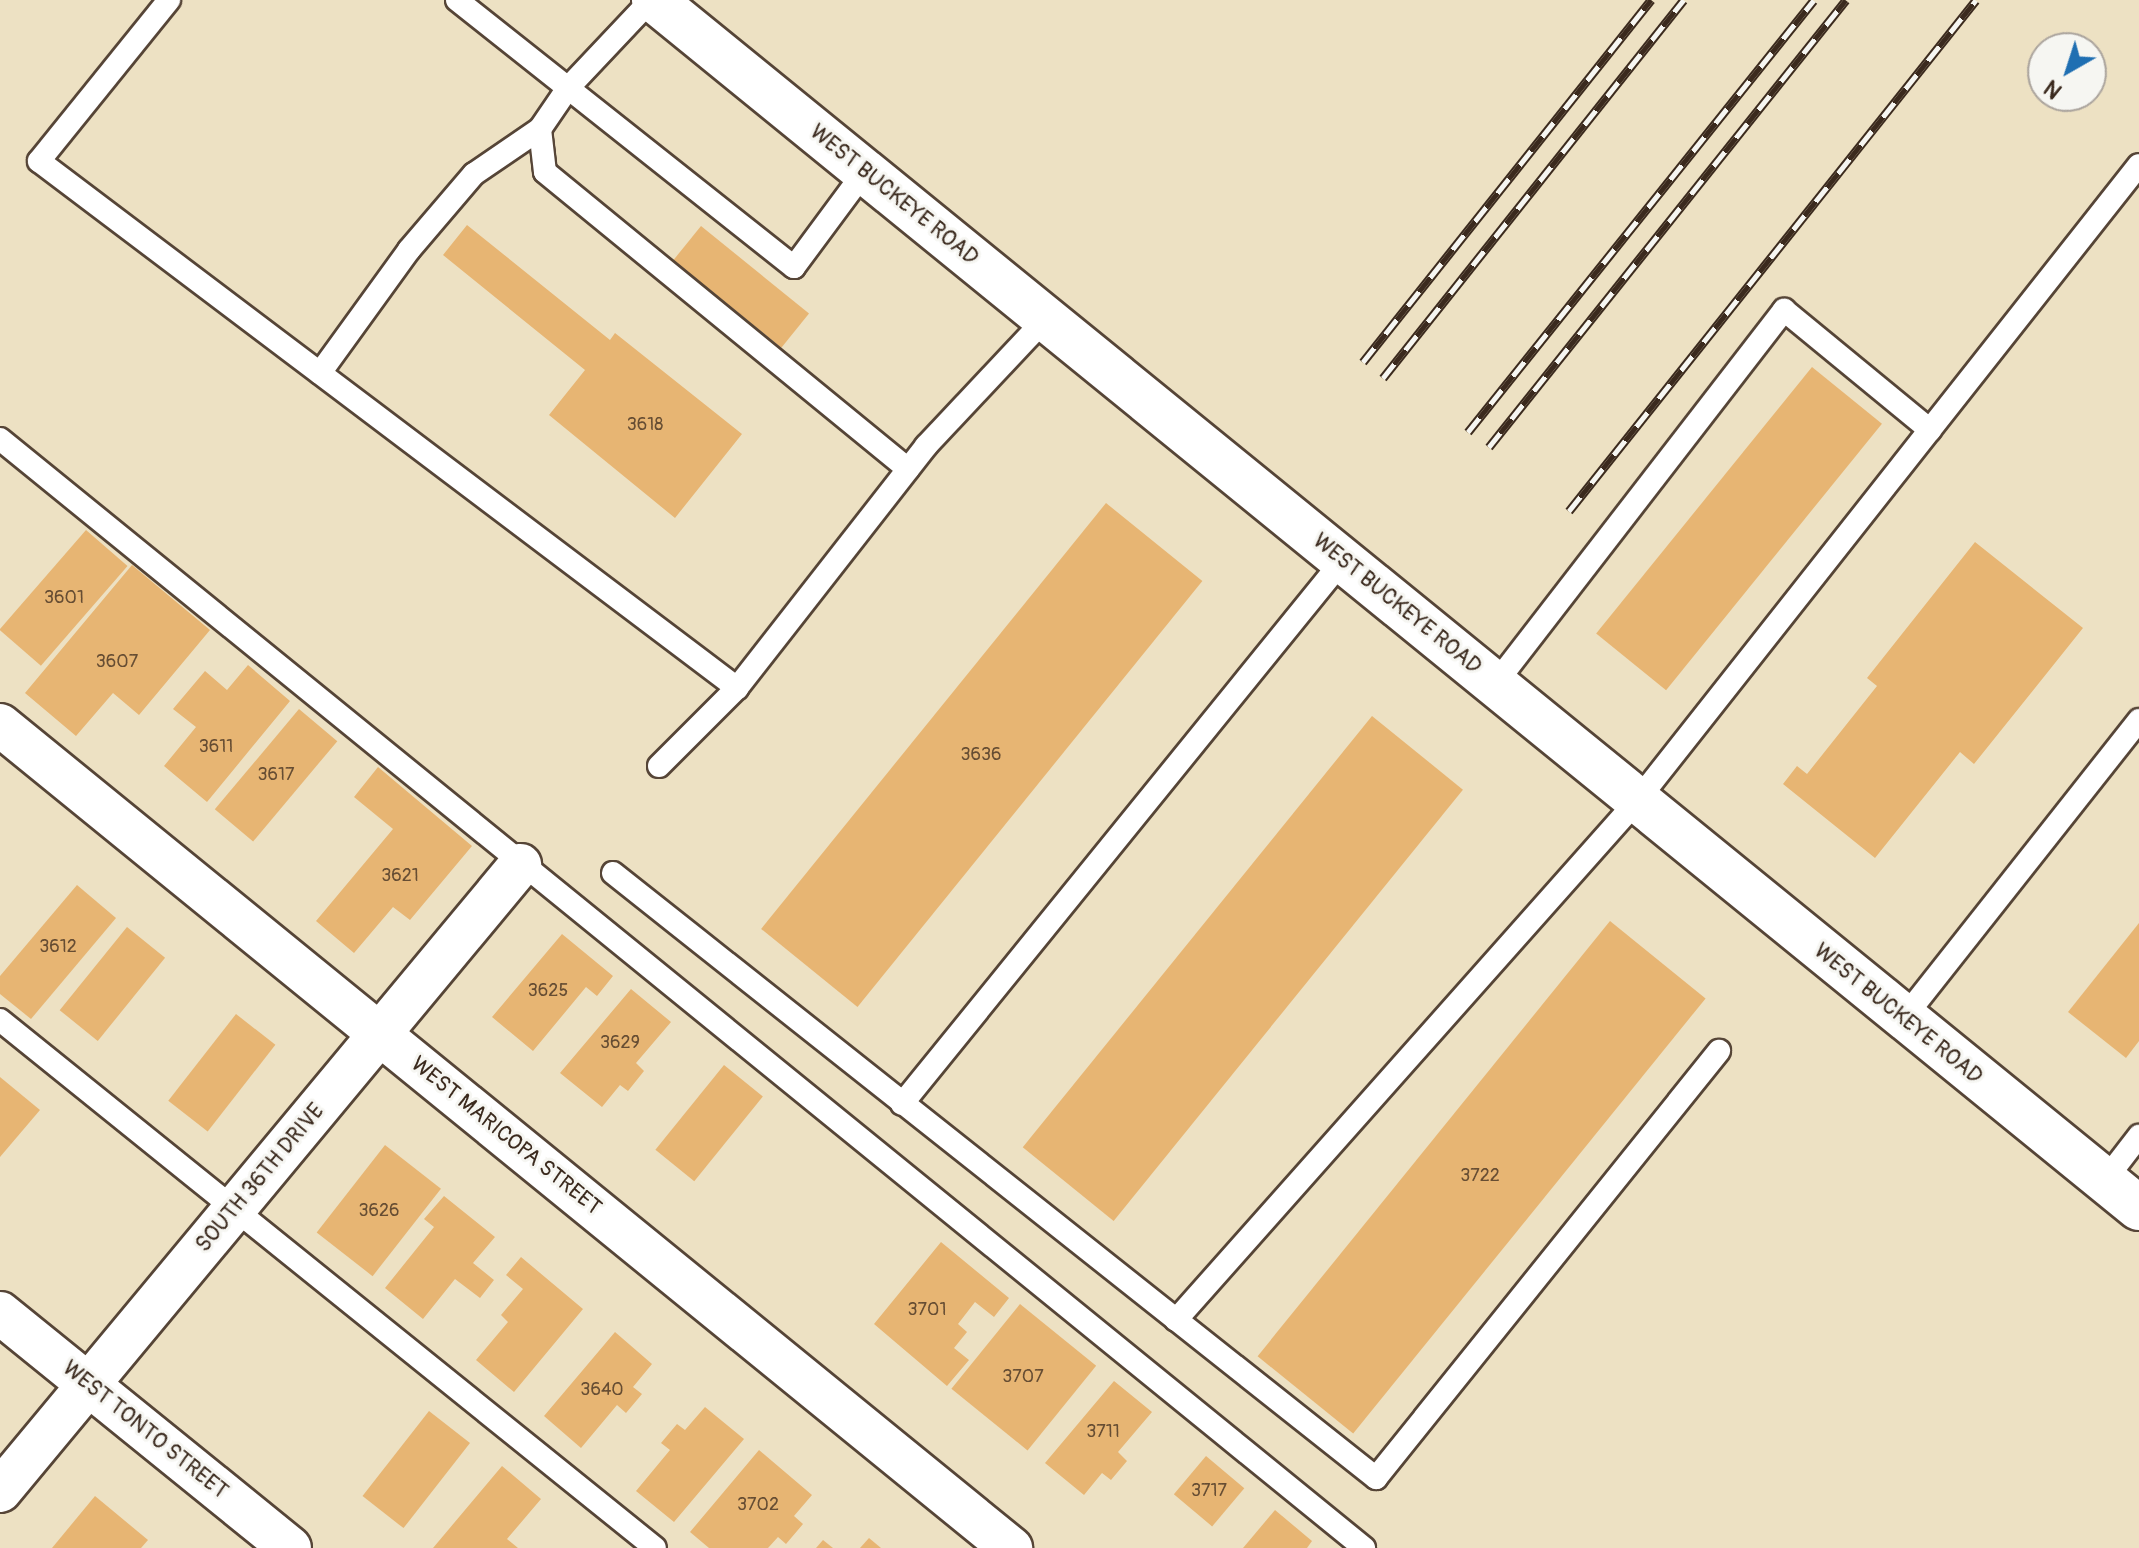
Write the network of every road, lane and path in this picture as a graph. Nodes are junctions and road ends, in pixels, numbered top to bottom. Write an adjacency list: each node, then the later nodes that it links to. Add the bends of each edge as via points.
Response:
1 (169, 0): 9 (lane, via 39,161)
2 (652, 0): 4 (lane); 7 (main road, WEST BUCKEYE ROAD)
3 (461, 1): 4 (lane)
4 (568, 88): 5 (lane); 7 (lane, via 794,267)
5 (540, 129): 9 (lane, via 474,174 409,250); 12 (lane, via 545,172)
6 (2139, 165): 10 (lane)
7 (865, 171): 8 (main road, WEST BUCKEYE ROAD)
8 (1046, 318): 12 (lane); 13 (main road, WEST BUCKEYE ROAD)
9 (320, 373): 15 (lane)
10 (1930, 430): 14 (lane, via 1784,310); 19 (lane)
11 (0, 439): 20 (lane)
12 (908, 469): 15 (lane)
13 (1343, 560): 14 (main road, WEST BUCKEYE ROAD); 26 (lane)
14 (1495, 684): 19 (main road, WEST BUCKEYE ROAD)
15 (737, 688): 18 (lane)
16 (2139, 720): 22 (lane)
17 (0, 725): 24 (street, WEST MARICOPA STREET)
18 (659, 766)
19 (1637, 801): 22 (main road, WEST BUCKEYE ROAD); 32 (lane)
20 (520, 865): 24 (street, SOUTH 36TH DRIVE); 38 (lane)
21 (613, 873): 26 (lane)
22 (1903, 1019): 28 (main road, WEST BUCKEYE ROAD)
23 (0, 1020): 30 (lane)
24 (380, 1033): 30 (street, SOUTH 36TH DRIVE); 37 (street, WEST MARICOPA STREET)
25 (1719, 1051): 32 (lane, via 1376,1478)
26 (902, 1104): 32 (lane)
27 (2139, 1136): 28 (lane)
28 (2105, 1180): 29 (main road, WEST BUCKEYE ROAD)
29 (2139, 1208)
30 (234, 1210): 33 (street, SOUTH 36TH DRIVE); 36 (lane)
31 (0, 1313): 33 (street, WEST TONTO STREET)
32 (1176, 1320)
33 (87, 1383): 34 (street, SOUTH 36TH DRIVE); 35 (street, WEST TONTO STREET)
34 (0, 1491)
35 (290, 1548)
36 (655, 1548)
37 (1011, 1548)
38 (1364, 1548)

